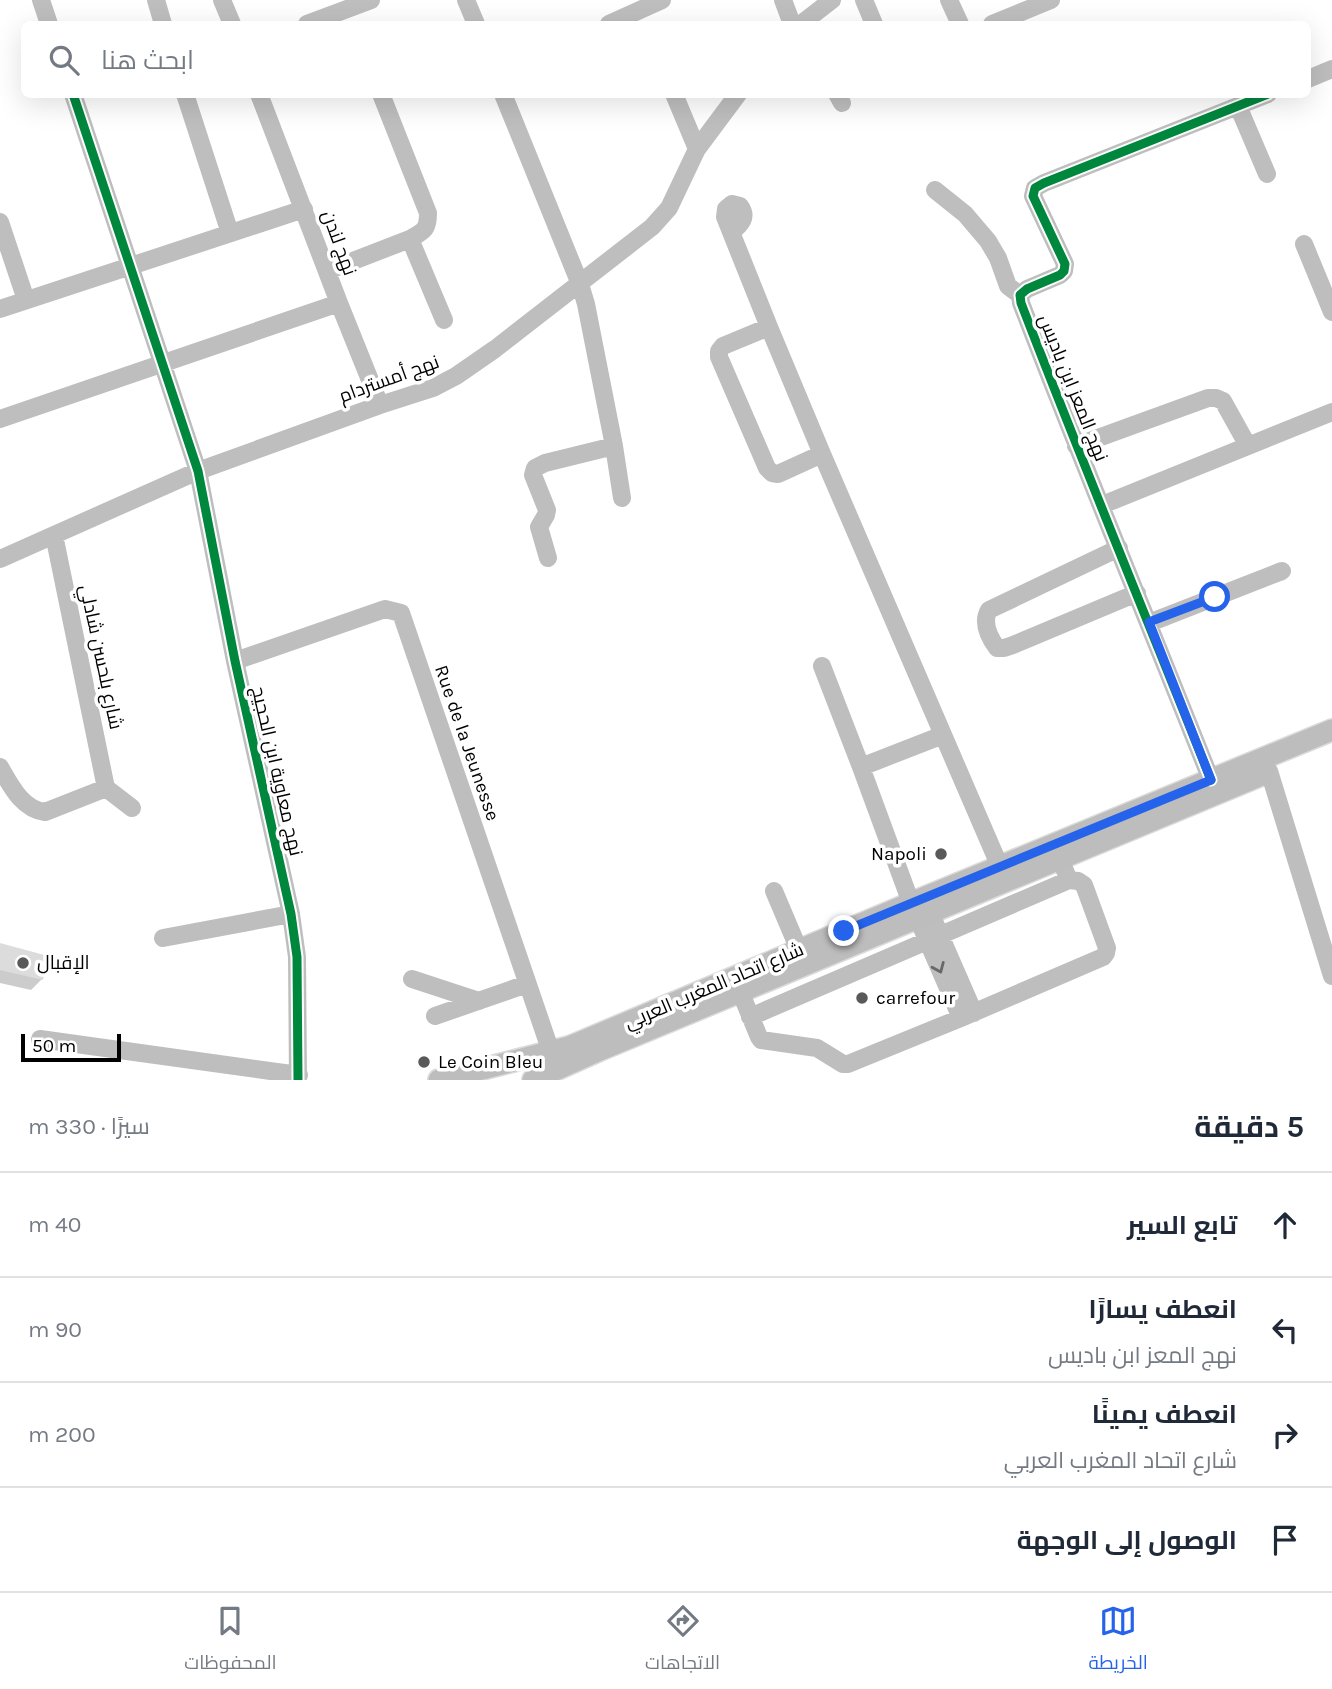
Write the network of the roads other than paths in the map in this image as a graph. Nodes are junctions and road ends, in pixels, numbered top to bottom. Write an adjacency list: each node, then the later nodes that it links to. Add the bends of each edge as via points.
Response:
1 (41, 0): 14 (street)
2 (156, 0): 15 (street)
3 (222, 0): 16 (street)
4 (372, 0): 12 (street)
5 (466, 0): 18 (street)
6 (662, 0): 13 (street)
7 (783, 0): 19 (street)
8 (832, 0): 20 (street)
9 (864, 0): 21 (street)
10 (949, 0): 22 (street)
11 (1051, 0): 23 (street)
12 (348, 11): 17 (street)
13 (641, 18)
14 (48, 21)
15 (162, 21)
16 (231, 21)
17 (316, 21)
18 (475, 21)
19 (791, 21)
20 (805, 21)
21 (873, 21)
22 (959, 21)
23 (999, 21)
24 (1332, 69): 25 (street)
25 (1311, 77)
26 (74, 98): 44 (street, نهج معاوية ابن الحجيج)
27 (186, 98): 41 (street)
28 (261, 98): 38 (street, نهج لندن)
29 (383, 98): 42 (street, via 428,213 423,232)
30 (505, 98): 46 (street)
31 (676, 98): 35 (street)
32 (735, 98): 35 (street, نهج أمستردام)
33 (1258, 98): 34 (street, نهج المعز ابن باديس)
34 (1238, 106): 36 (street); 47 (street, نهج المعز ابن باديس, via 1035,188 1033,196 1065,264 1060,275)
35 (697, 149): 46 (street, نهج أمستردام, via 663,216)
36 (1267, 174)
37 (935, 190): 47 (street, via 984,235 1008,285)
38 (304, 209): 41 (street); 45 (street, نهج لندن)
39 (0, 222): 48 (street)
40 (731, 232): 53 (street)
41 (230, 233): 44 (street)
42 (411, 239): 45 (street); 52 (street)
43 (1304, 244): 51 (street)
44 (129, 266): 48 (street); 54 (street, نهج معاوية ابن الحجيج)
45 (327, 271): 49 (street, نهج لندن)
46 (580, 284): 55 (street, نهج أمستردام, via 456,376); 58 (street)
47 (1020, 295): 59 (street, نهج المعز ابن باديس)
48 (26, 300): 50 (street)
49 (339, 303): 54 (street); 55 (street, نهج لندن)
50 (0, 309)
51 (1332, 312)
52 (444, 320)
53 (769, 327): 61 (street); 61 (street, via 723,346 719,357 772,473)
54 (161, 363): 57 (street); 62 (street, نهج معاوية ابن الحجيج)
55 (380, 405): 62 (street, نهج أمستردام)
56 (1332, 412): 60 (street)
57 (0, 419)
58 (614, 446): 63 (street); 67 (street, via 535,468 533,475 547,510 539,527)
59 (1076, 446): 60 (street, via 1208,398 1223,401); 64 (street, نهج المعز ابن باديس)
60 (1248, 446): 64 (street)
61 (822, 454): 75 (street)
62 (198, 471): 65 (street, نهج أمستردام); 72 (street, نهج معاوية ابن الحجيج)
63 (622, 498)
64 (1102, 505): 66 (street, نهج المعز ابن باديس)
65 (54, 535): 68 (street, نهج أمستردام); 81 (street, شارع بلحسن شادلي)
66 (1119, 548): 70 (street, نهج المعز ابن باديس); 70 (street, via 989,610 985,622 993,642 997,648 1013,645)
67 (548, 558)
68 (0, 559)
69 (1282, 571): 71 (street)
70 (1137, 593): 71 (street, نهج المعز ابن باديس)
71 (1149, 622): 80 (street, نهج المعز ابن باديس)
72 (235, 661): 88 (street, نهج معاوية ابن الحجيج); 94 (street, Rue de la Jeunesse, via 385,609 401,613)
73 (822, 666): 79 (street)
74 (1332, 730): 77 (main road, شارع اتحاد المغرب العربي)
75 (943, 735): 79 (street); 84 (street)
76 (1332, 745): 77 (main road, شارع اتحاد المغرب العربي)
77 (1267, 764): 80 (main road, شارع اتحاد المغرب العربي); 83 (main road, شارع اتحاد المغرب العربي); 92 (street)
78 (0, 767): 81 (street, via 22,801 36,811 45,812)
79 (861, 767): 87 (street)
80 (1211, 780): 84 (main road, شارع اتحاد المغرب العربي)
81 (106, 788): 82 (street)
82 (132, 808)
83 (1060, 859): 85 (street); 87 (main road, شارع اتحاد المغرب العربي)
84 (1000, 867): 87 (main road, شارع اتحاد المغرب العربي)
85 (1069, 880): 90 (street); 98 (street, via 1084,885 1106,953)
86 (774, 891): 91 (street)
87 (920, 911): 90 (street); 91 (main road, شارع اتحاد المغرب العربي); 95 (main road, شارع اتحاد المغرب العربي)
88 (291, 914): 89 (street); 102 (street, نهج معاوية ابن الحجيج, via 298,967)
89 (163, 938)
90 (934, 939): 98 (street); 99 (street)
91 (799, 950): 101 (main road, شارع اتحاد المغرب العربي)
92 (1332, 976)
93 (412, 979): 96 (street)
94 (527, 984): 96 (street); 101 (street, Rue de la Jeunesse)
95 (740, 991): 99 (street); 103 (main road, شارع اتحاد المغرب العربي)
96 (479, 1001): 97 (street)
97 (435, 1016)
98 (968, 1016): 99 (street, via 848,1064 817,1048 761,1040)
99 (750, 1017)
100 (40, 1039): 102 (street)
101 (551, 1052): 104 (main road, شارع اتحاد المغرب العربي); 105 (main road)
102 (298, 1078)
103 (536, 1079)
104 (439, 1080)
105 (502, 1080)

